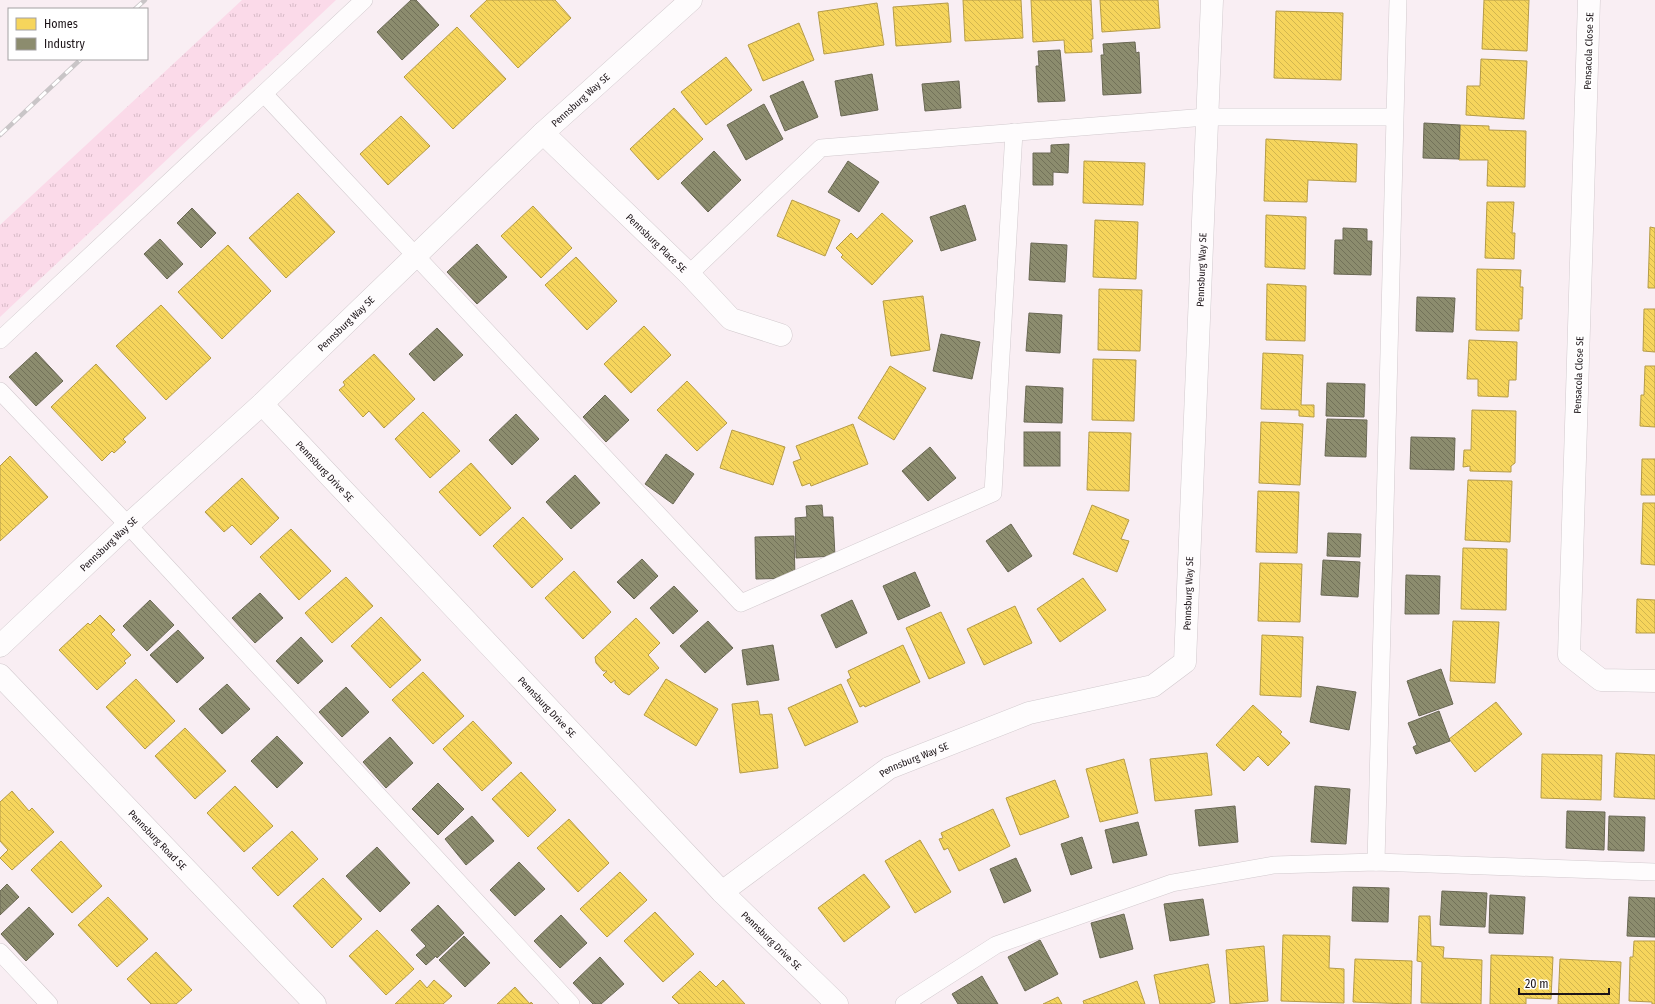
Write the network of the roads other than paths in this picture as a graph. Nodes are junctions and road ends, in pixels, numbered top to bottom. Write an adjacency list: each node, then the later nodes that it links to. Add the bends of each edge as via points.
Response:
1 (364, 0): 6 (lane)
2 (691, 0): 10 (street, Pennsburg Way SE)
3 (1212, 0): 7 (street, Pennsburg Way SE)
4 (1398, 0): 8 (lane)
5 (1589, 0): 20 (street, Pensacola Close SE, via 1569,656 1601,680)
6 (264, 94): 11 (lane); 14 (lane)
7 (1206, 117): 8 (lane); 9 (lane); 23 (street, Pennsburg Way SE, via 1185,662 1153,686 1029,713 889,768)
8 (1394, 117): 21 (lane)
9 (1014, 132): 11 (lane, via 993,493 740,603); 12 (lane, via 822,148)
10 (543, 133): 11 (street, Pennsburg Way SE); 12 (street, Pennsburg Place SE)
11 (416, 256): 16 (street, Pennsburg Way SE)
12 (689, 274): 13 (street, Pennsburg Place SE, via 731,319)
13 (781, 335)
14 (0, 340)
15 (0, 391): 17 (lane)
16 (262, 404): 17 (street, Pennsburg Way SE); 23 (street, Pennsburg Drive SE)
17 (128, 525): 18 (street, Pennsburg Way SE); 27 (lane)
18 (0, 646)
19 (0, 675): 26 (street, Pennsburg Road SE)
20 (1655, 681)
21 (1376, 862): 22 (lane); 29 (lane, via 1274,865 1172,883 996,945)
22 (1655, 872)
23 (722, 892): 28 (street, Pennsburg Drive SE)
24 (0, 952): 25 (lane)
25 (49, 1004)
26 (315, 1004)
27 (571, 1004)
28 (837, 1004)
29 (904, 1004)

